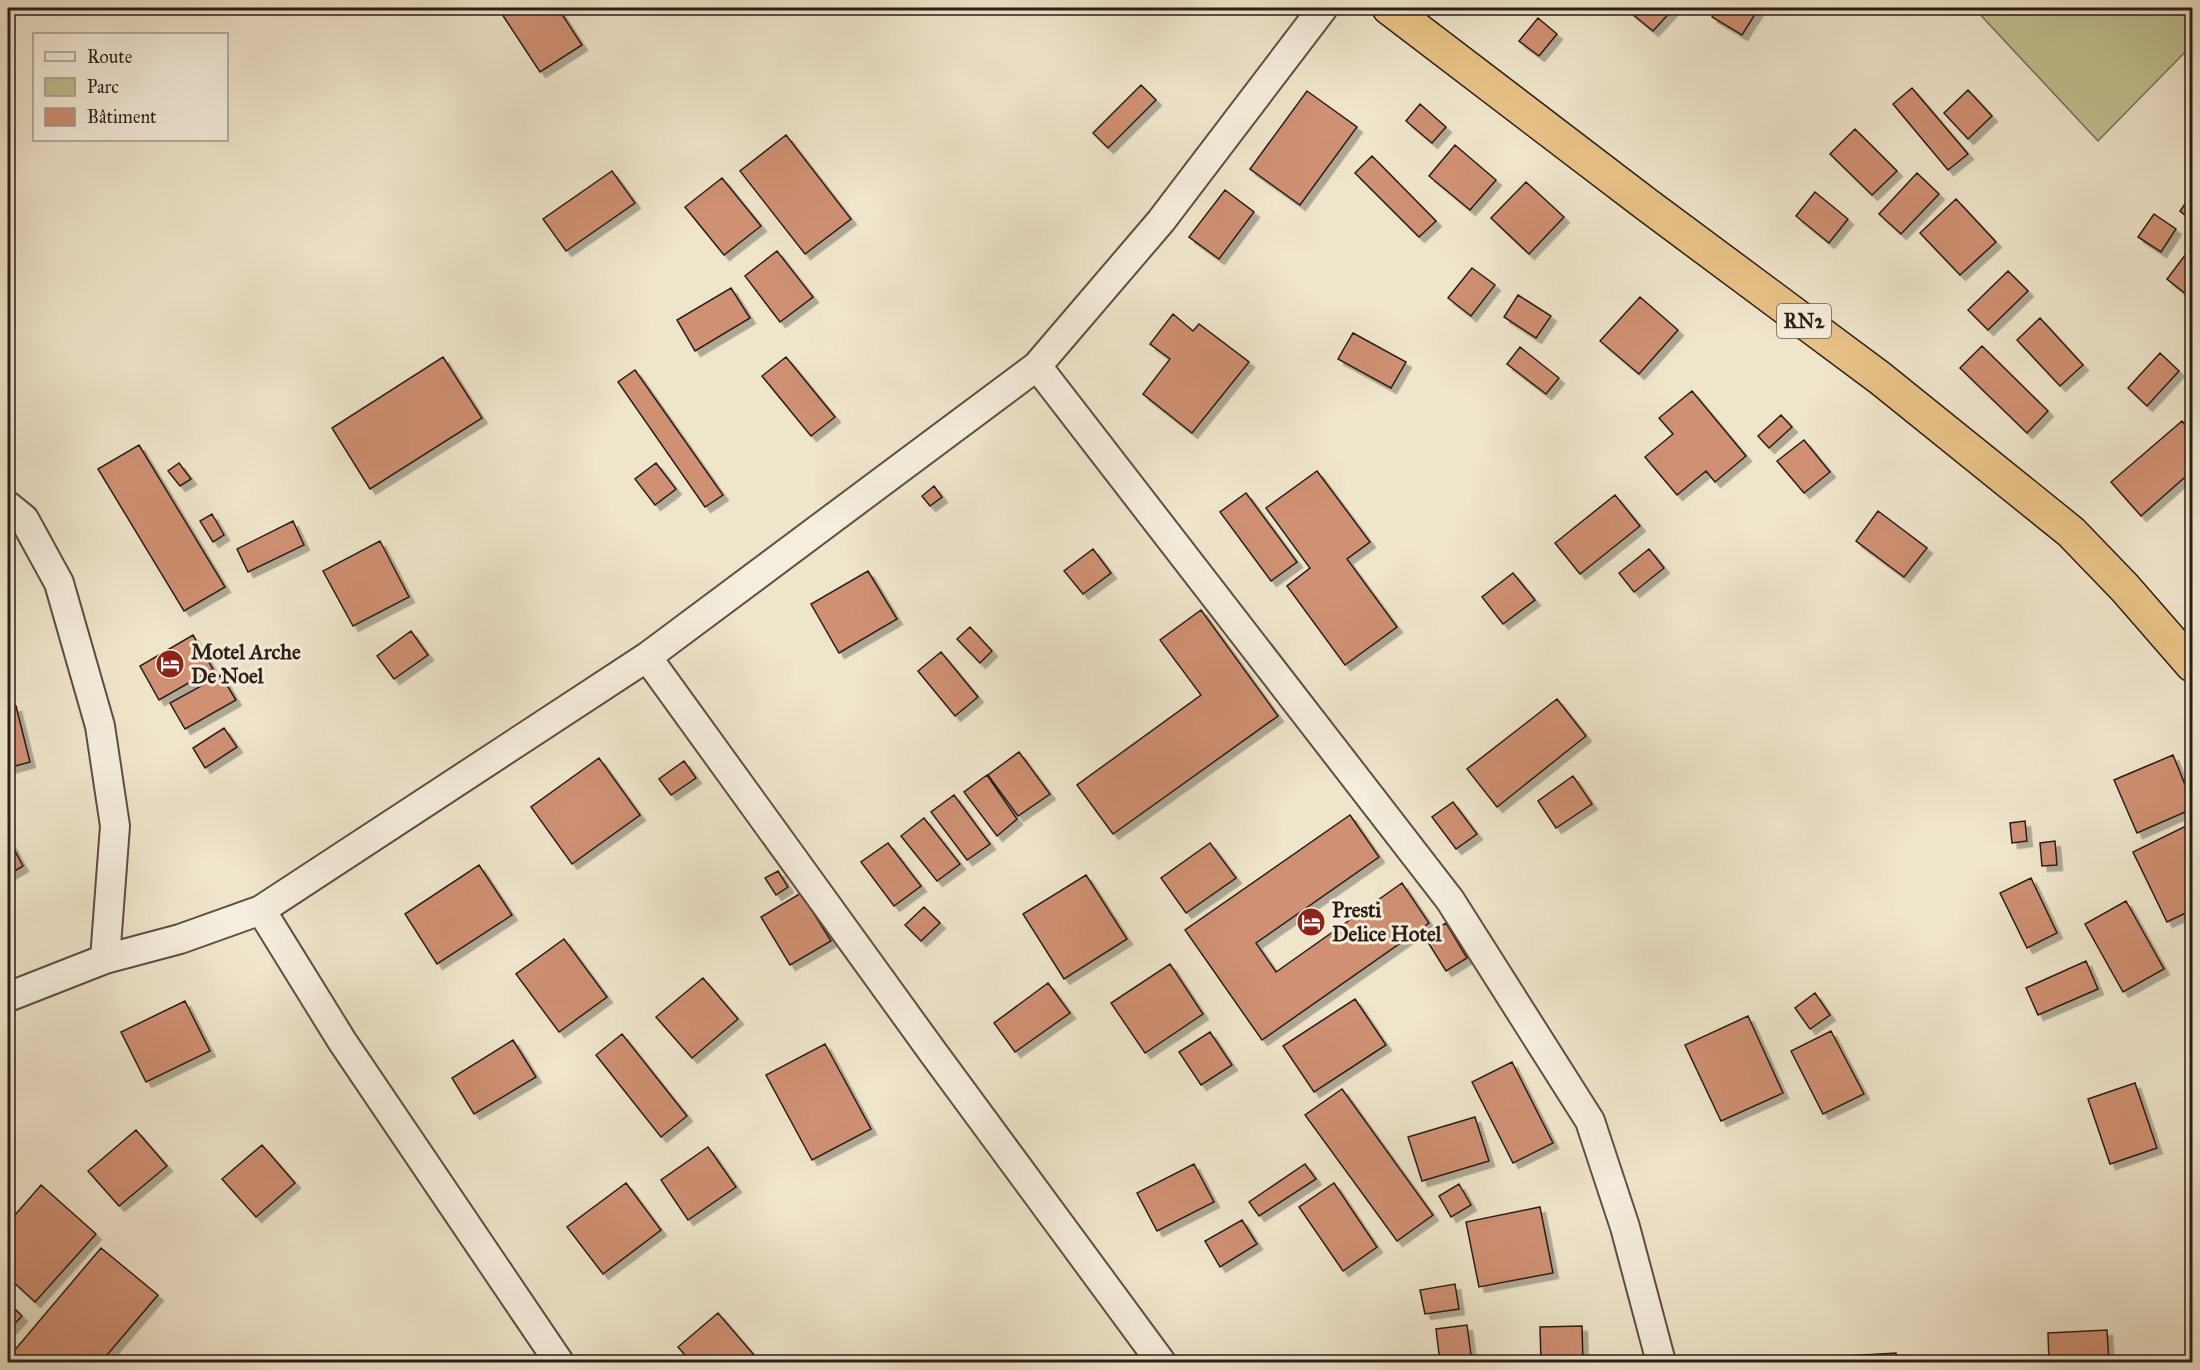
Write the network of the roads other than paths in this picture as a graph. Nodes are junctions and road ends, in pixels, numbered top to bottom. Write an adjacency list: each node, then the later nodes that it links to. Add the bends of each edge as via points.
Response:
1 (1323, 8): 3 (street, via 1161,221)
2 (1389, 8): 6 (highway, RN2, via 1880,378 2071,532)
3 (1037, 366): 5 (street); 12 (street, via 1450,900 1590,1122 1625,1227)
4 (8, 506): 8 (street, via 24,519 59,583 100,726 115,826)
5 (647, 657): 7 (street); 11 (street)
6 (2193, 665)
7 (261, 910): 8 (street, via 180,939); 10 (street, via 342,1041)
8 (105, 959): 9 (street)
9 (8, 998)
10 (559, 1362)
11 (1161, 1362)
12 (1660, 1362)

